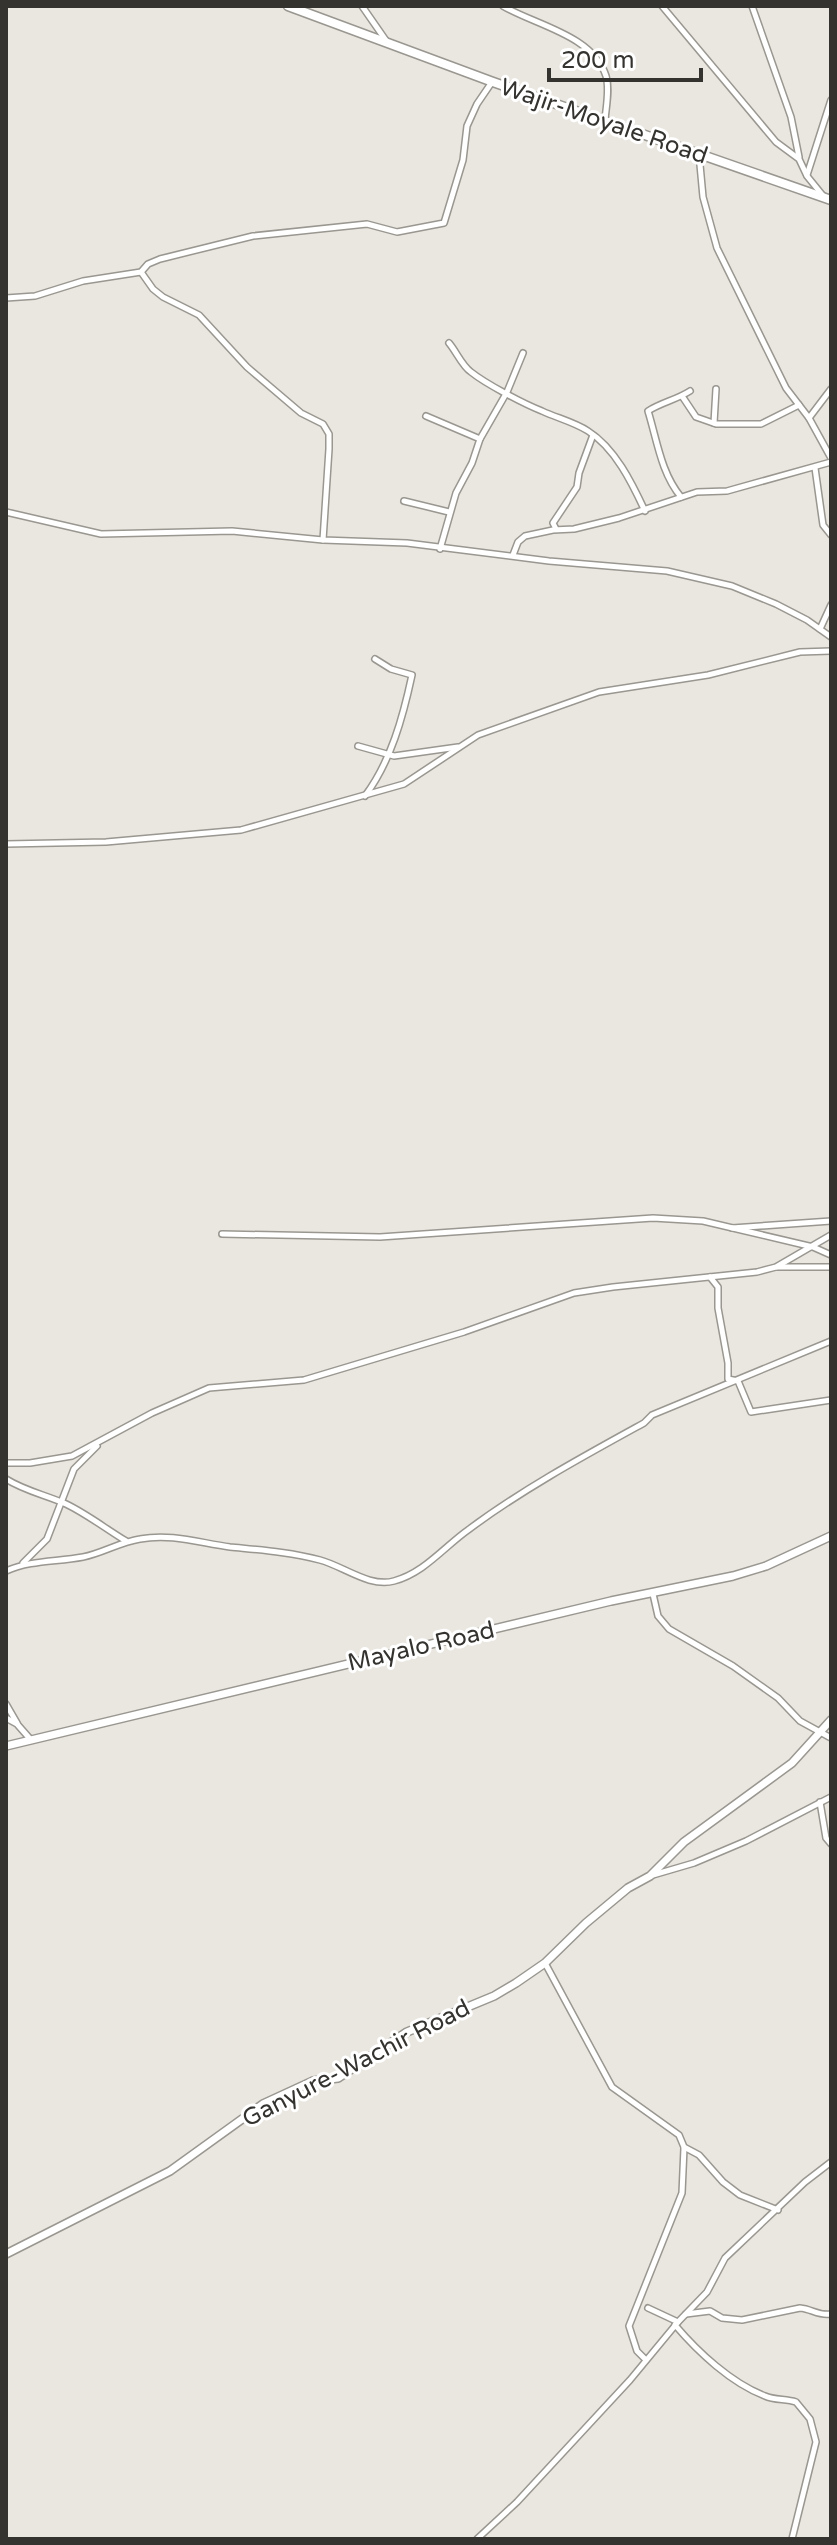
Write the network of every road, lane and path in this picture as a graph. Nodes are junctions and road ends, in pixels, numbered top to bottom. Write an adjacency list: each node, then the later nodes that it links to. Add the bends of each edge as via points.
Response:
1 (288, 6): 6 (main road, Wajir-Moyale Road)
2 (362, 6): 6 (street)
3 (503, 6): 9 (street, via 573,39 591,54 605,73)
4 (662, 6): 11 (street, via 776,142)
5 (752, 6): 11 (street, via 791,117)
6 (387, 43): 7 (main road, Wajir-Moyale Road)
7 (493, 82): 9 (main road, Wajir-Moyale Road); 14 (street, via 467,126 444,223 397,232 367,224 253,236 160,259)
8 (831, 100): 12 (street)
9 (605, 120): 10 (main road, Wajir-Moyale Road)
10 (699, 154): 13 (main road, Wajir-Moyale Road); 23 (street, via 711,234)
11 (799, 159): 12 (street)
12 (807, 176): 13 (street)
13 (828, 199)
14 (141, 272): 15 (street); 38 (street, via 163,297 199,315 247,367 301,413 323,424 329,434)
15 (6, 298)
16 (449, 343): 21 (street, via 468,370)
17 (523, 353): 21 (street)
18 (716, 389): 26 (street)
19 (831, 389): 25 (street)
20 (690, 391): 22 (street)
21 (507, 392): 27 (street); 28 (street)
22 (682, 396): 26 (street, via 696,417); 31 (street, via 648,411 664,468)
23 (799, 405): 25 (street); 26 (street, via 761,424)
24 (426, 416): 28 (street)
25 (809, 418): 29 (street)
26 (714, 423)
27 (593, 435): 33 (street, via 620,464); 36 (street, via 577,487 553,523)
28 (480, 439): 35 (street)
29 (831, 460): 30 (street)
30 (815, 468): 31 (street); 37 (street, via 823,525)
31 (681, 497): 33 (street)
32 (404, 501): 35 (street)
33 (645, 511): 36 (street)
34 (6, 512): 38 (street, via 101,534 232,531)
35 (449, 512): 39 (street)
36 (556, 529): 40 (street, via 525,536)
37 (831, 535)
38 (323, 540): 39 (street)
39 (440, 549): 40 (street)
40 (513, 555): 42 (street, via 681,574 732,586)
41 (831, 605): 42 (street)
42 (820, 629): 43 (street)
43 (831, 637)
44 (831, 651): 47 (street, via 800,652 747,667 599,692)
45 (375, 659): 48 (street, via 412,675)
46 (358, 746): 48 (street)
47 (459, 747): 48 (street); 49 (street, via 404,784)
48 (388, 754): 49 (street)
49 (364, 797): 50 (street, via 227,833)
50 (6, 844)
51 (831, 1221): 52 (street)
52 (729, 1229): 53 (street, via 703,1221 653,1218 380,1237); 55 (street)
53 (222, 1234)
54 (831, 1235): 55 (street)
55 (813, 1247): 56 (street); 57 (street)
56 (831, 1255)
57 (776, 1267): 58 (street); 59 (street)
58 (831, 1267)
59 (710, 1277): 61 (street, via 718,1287 728,1379); 63 (street, via 574,1293 304,1380 209,1388)
60 (831, 1341): 61 (street)
61 (738, 1381): 62 (street, via 751,1412); 68 (street, via 652,1415 512,1500 429,1563 395,1581 370,1580 322,1560 193,1539)
62 (831, 1400)
63 (105, 1438): 64 (street, via 72,1456); 66 (street, via 74,1469)
64 (6, 1463)
65 (6, 1479): 66 (street)
66 (60, 1502): 68 (street); 69 (street, via 47,1539)
67 (831, 1536): 71 (street, Mayalo Road, via 766,1566)
68 (127, 1542): 69 (street, via 83,1557)
69 (22, 1564): 70 (street)
70 (6, 1571)
71 (653, 1594): 76 (street, via 658,1616 669,1629 733,1666); 78 (street, Mayalo Road)
72 (6, 1704): 75 (street)
73 (6, 1718): 75 (street)
74 (831, 1720): 76 (street, Ganyure-Wachir Road)
75 (17, 1724): 78 (street)
76 (820, 1732): 77 (street); 83 (street, Ganyure-Wachir Road, via 792,1763 684,1842)
77 (831, 1738)
78 (31, 1740): 79 (street, Mayalo Road)
79 (6, 1746)
80 (831, 1797): 81 (street)
81 (820, 1802): 82 (street); 83 (street, via 746,1841)
82 (831, 1844)
83 (650, 1876): 84 (street, Ganyure-Wachir Road, via 628,1888)
84 (545, 1963): 85 (street, via 612,2087 679,2135); 88 (street, Ganyure-Wachir Road, via 494,1996 407,2032 338,2078 313,2081 263,2104 170,2171)
85 (684, 2147): 87 (street, via 740,2195); 93 (street, via 682,2193 629,2326 637,2351)
86 (831, 2162): 87 (street)
87 (778, 2210): 90 (street, via 725,2258 707,2292)
88 (6, 2254)
89 (648, 2308): 92 (street)
90 (685, 2314): 91 (street, via 710,2311 742,2320 800,2308); 92 (street)
91 (831, 2314)
92 (676, 2323): 93 (street); 95 (street, via 739,2382 766,2397 796,2402 810,2419 816,2442)
93 (646, 2360): 94 (street)
94 (477, 2539)
95 (792, 2539)

